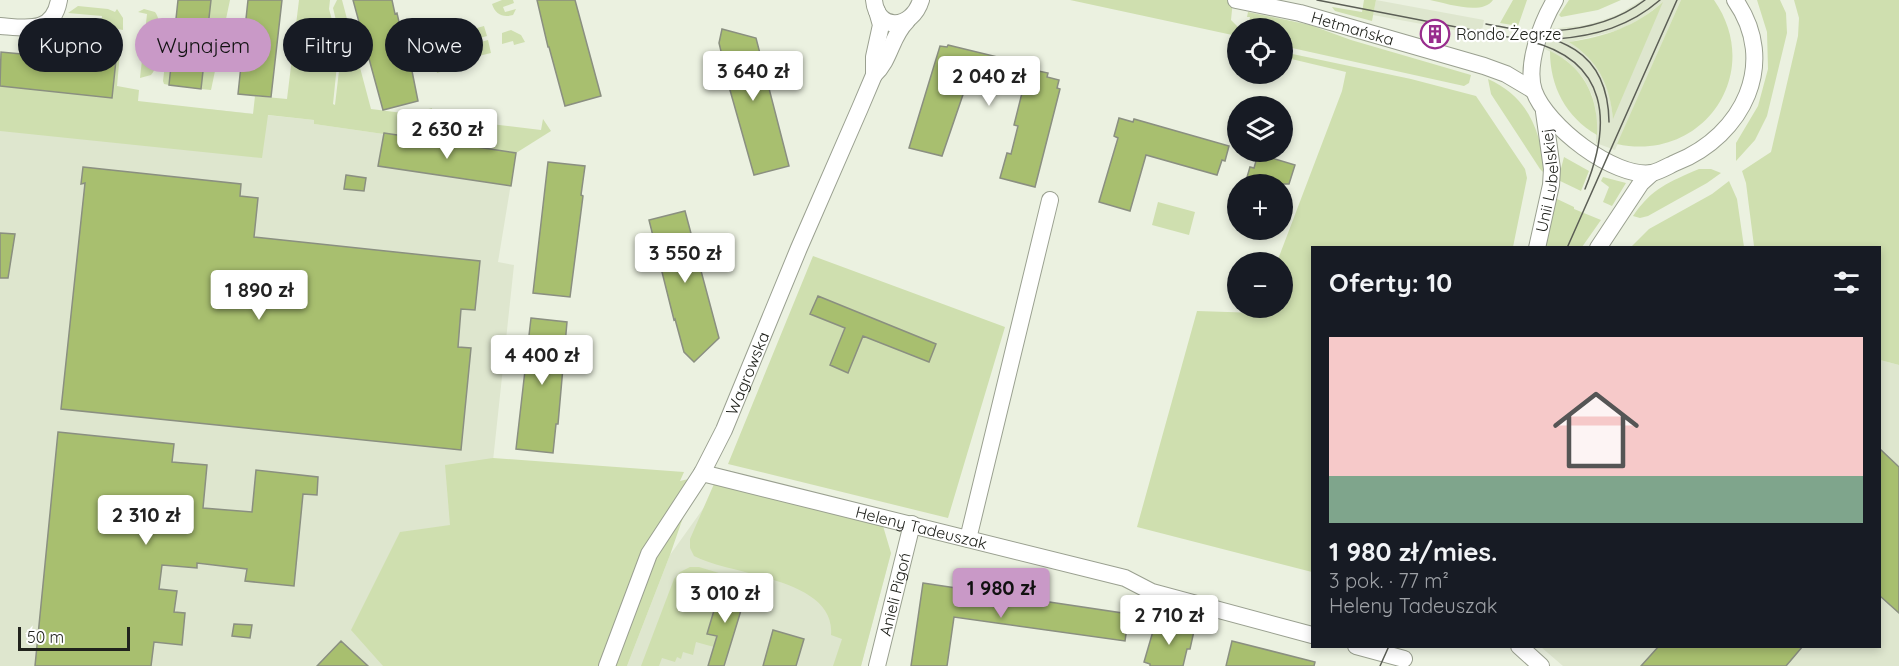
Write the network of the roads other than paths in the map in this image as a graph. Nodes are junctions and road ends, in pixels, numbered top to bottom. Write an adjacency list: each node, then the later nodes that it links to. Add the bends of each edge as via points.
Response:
1 (59, 0): 9 (street, via 57,12 40,26)
2 (921, 0): 8 (street, Wagrowska)
3 (1555, 0): 11 (street, via 1545,17 1535,51)
4 (1736, 0): 7 (street)
5 (1239, 1): 11 (street, Hetmańska, via 1300,13 1484,66)
6 (874, 3): 8 (street, via 890,23); 10 (street, Wagrowska, via 882,23)
7 (1747, 8): 13 (street, via 1754,66 1742,110 1711,144)
8 (907, 21): 10 (street, Wagrowska, via 886,62)
9 (0, 26)
10 (874, 75): 17 (street, Wagrowska, via 724,430)
11 (1533, 90): 12 (street)
12 (1544, 112): 13 (street, via 1597,156 1623,168); 15 (street, Unii Lubelskiej, via 1552,169)
13 (1652, 173): 16 (street, via 1641,183)
14 (1050, 200): 19 (street)
15 (1537, 246)
16 (1599, 246)
17 (702, 473): 18 (street, Heleny Tadeuszak); 24 (street, Wagrowska, via 649,554)
18 (912, 524): 19 (street, Heleny Tadeuszak); 25 (street, Anieli Pigoń)
19 (968, 539): 20 (street, Heleny Tadeuszak, via 1125,578 1152,592)
20 (1311, 635)
21 (1365, 648): 23 (street)
22 (1521, 648): 26 (street)
23 (1405, 657)
24 (607, 666)
25 (877, 666)
26 (1541, 666)

